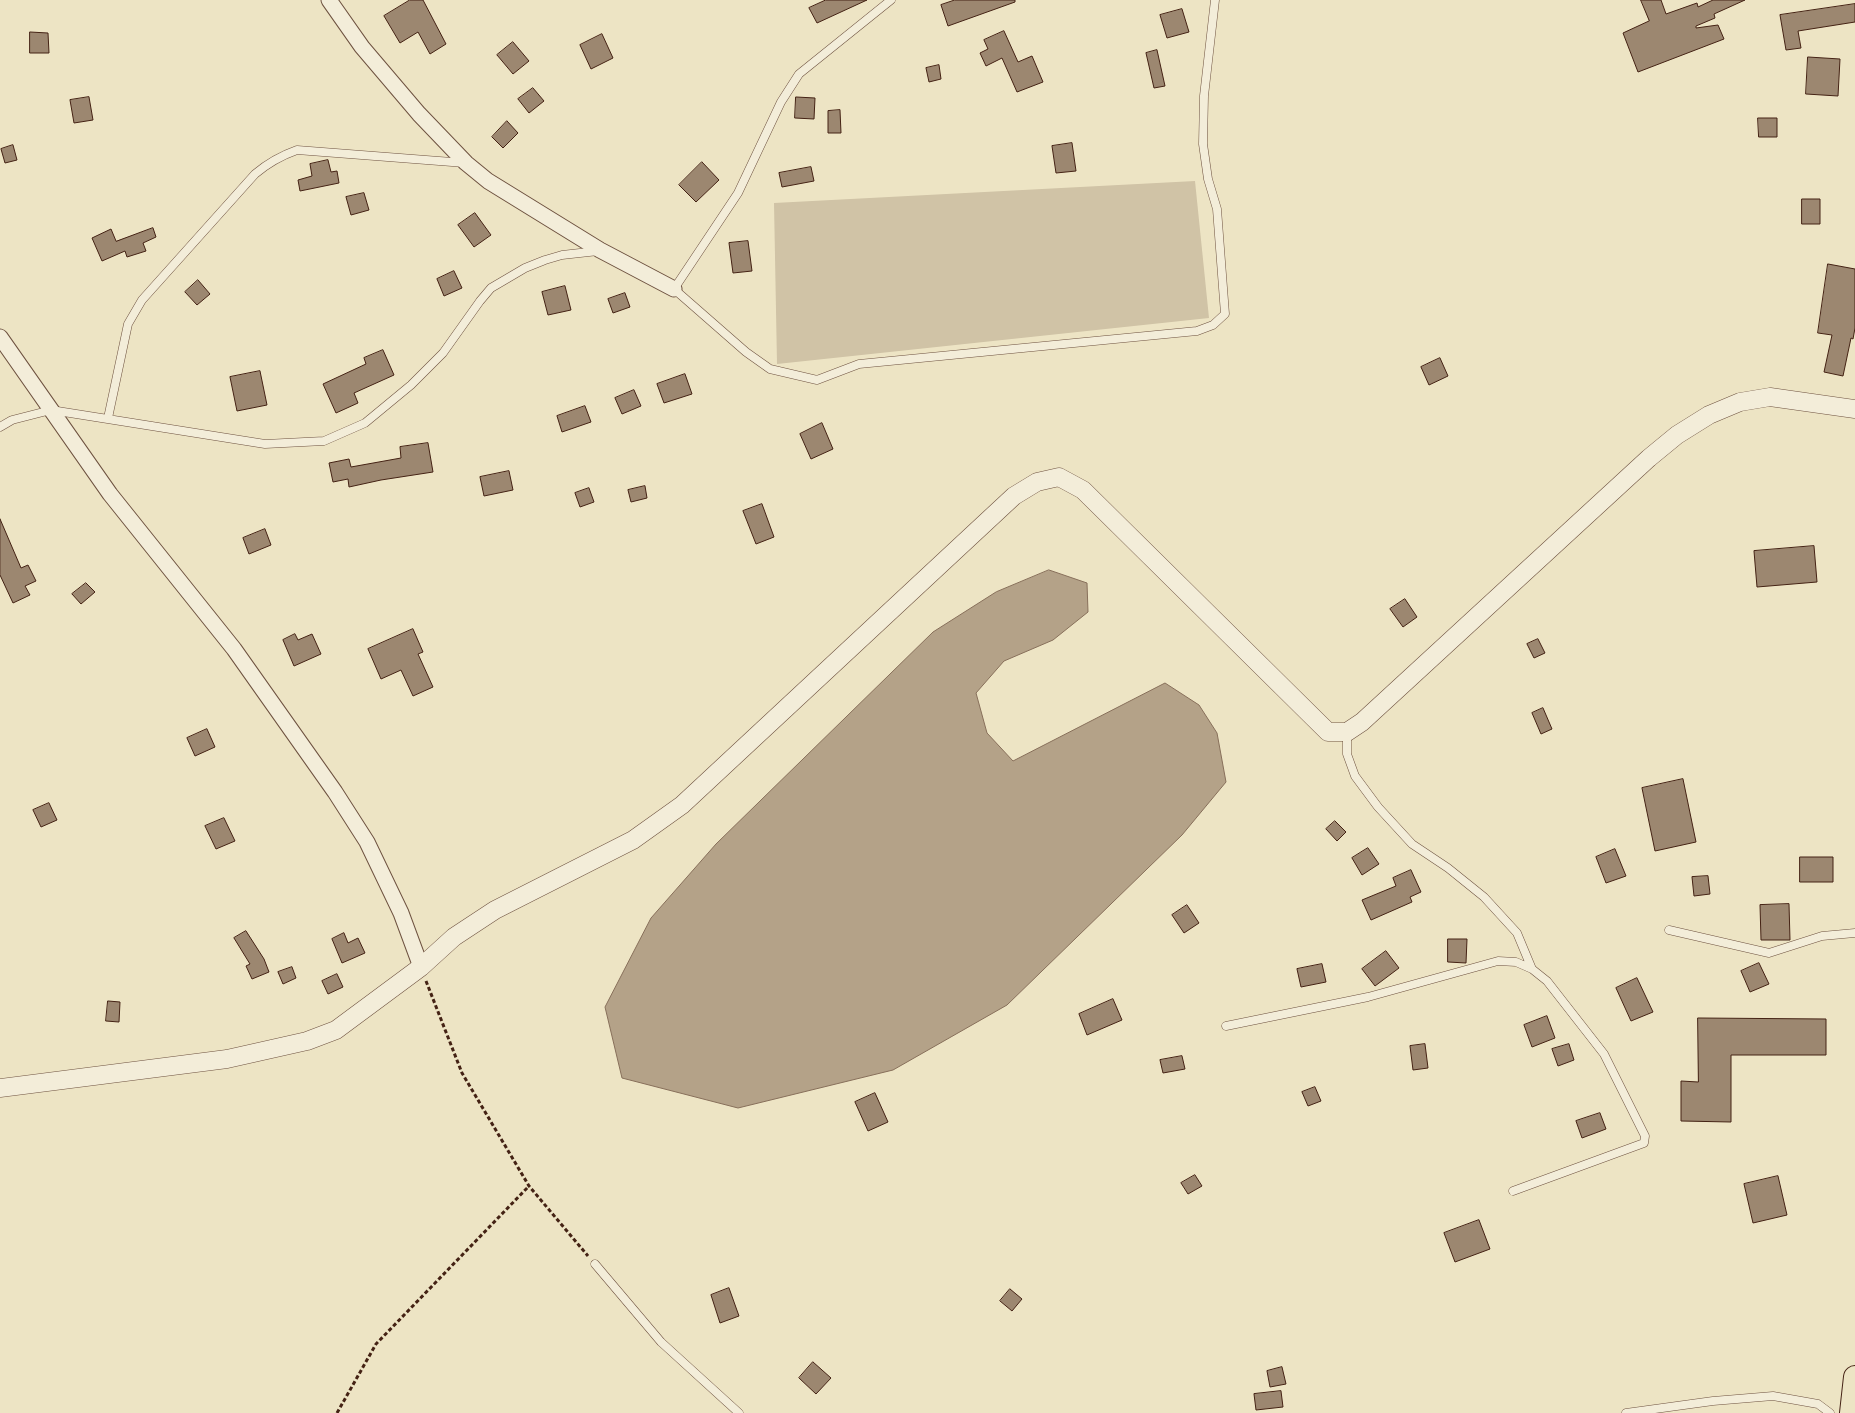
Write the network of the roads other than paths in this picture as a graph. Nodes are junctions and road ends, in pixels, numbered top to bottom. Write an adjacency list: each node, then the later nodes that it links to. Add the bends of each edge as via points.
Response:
1 (330, 0): 4 (street, via 362,47)
2 (891, 0): 6 (lane, via 799,74 781,102 738,193)
3 (1215, 0): 6 (lane, via 1204,96 1203,144 1217,209 1225,314 1213,325 1197,331 859,364 817,380 770,369)
4 (466, 163): 5 (street, via 488,182); 10 (lane, via 296,150 266,164 133,312)
5 (600, 250): 6 (street); 10 (lane, via 545,260 491,288 443,353 411,385 365,423 324,441 265,444)
6 (674, 289)
7 (0, 337): 9 (street)
8 (1855, 409): 12 (street, via 1770,397 1740,402 1708,415 1677,434)
9 (51, 410): 10 (lane); 11 (lane, via 12,420); 15 (street, via 110,494 234,649 336,792 367,842 401,913)
10 (108, 418)
11 (0, 427)
12 (1348, 732): 15 (street, via 1328,732 1083,490 1059,477 1037,482 1014,496 682,805 633,840 495,910 454,938); 16 (lane, via 1348,754 1356,776 1378,807 1412,844 1484,897 1517,933)
13 (1670, 930): 14 (lane, via 1769,953 1822,936)
14 (1855, 933)
15 (421, 967): 18 (street, via 336,1030 307,1041 227,1059)
16 (1532, 970): 17 (lane, via 1516,962 1498,961 1368,997); 19 (lane, via 1547,981 1604,1054 1646,1140)
17 (1226, 1026)
18 (0, 1088)
19 (1513, 1191)
20 (595, 1264): 22 (lane, via 661,1342)
21 (1855, 1377): 25 (main road)
22 (739, 1413)
23 (1626, 1413): 24 (lane, via 1773,1396 1818,1404)
24 (1830, 1413)
25 (1851, 1413)

